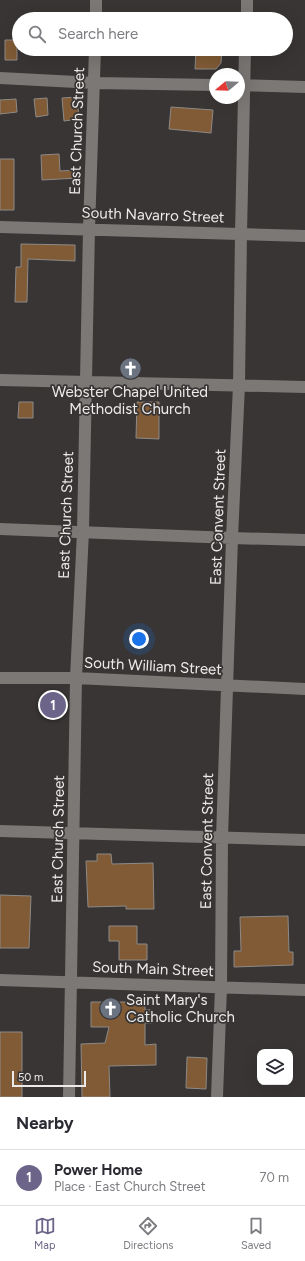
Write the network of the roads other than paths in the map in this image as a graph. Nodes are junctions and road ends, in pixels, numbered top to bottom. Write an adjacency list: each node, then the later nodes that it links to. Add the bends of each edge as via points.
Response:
1 (96, 0): 3 (street)
2 (247, 0): 4 (street)
3 (96, 12)
4 (247, 12)
5 (95, 56): 9 (street, East Church Street)
6 (245, 56): 7 (street, East Convent Street)
7 (244, 68)
8 (0, 78): 9 (street)
9 (95, 83): 10 (street); 15 (street, East Church Street)
10 (209, 84)
11 (245, 85): 12 (street)
12 (305, 87)
13 (242, 104): 16 (street, East Convent Street)
14 (0, 227): 15 (street, South Navarro Street)
15 (89, 229): 16 (street, South Navarro Street); 19 (street, East Church Street)
16 (241, 234): 17 (street, South Navarro Street); 20 (street, East Convent Street)
17 (305, 236)
18 (0, 380): 19 (street)
19 (85, 382): 20 (street); 23 (street, East Church Street)
20 (239, 385): 21 (street); 24 (street, East Convent Street)
21 (305, 387)
22 (0, 529): 23 (street)
23 (83, 531): 24 (street); 27 (street, East Church Street)
24 (232, 538): 25 (street); 28 (street, East Convent Street)
25 (305, 540)
26 (0, 678): 27 (street, South William Street)
27 (76, 678): 28 (street, South William Street); 31 (street, East Church Street)
28 (228, 685): 29 (street, South William Street); 32 (street, East Convent Street)
29 (305, 689)
30 (0, 831): 31 (street)
31 (74, 834): 32 (street); 35 (street, East Church Street)
32 (222, 838): 33 (street); 36 (street, East Convent Street)
33 (305, 840)
34 (0, 980): 35 (street, South Main Street)
35 (71, 982): 36 (street, South Main Street); 38 (street, East Church Street)
36 (221, 987): 37 (street, South Main Street); 39 (street, East Convent Street)
37 (305, 990)
38 (69, 1097)
39 (217, 1097)

